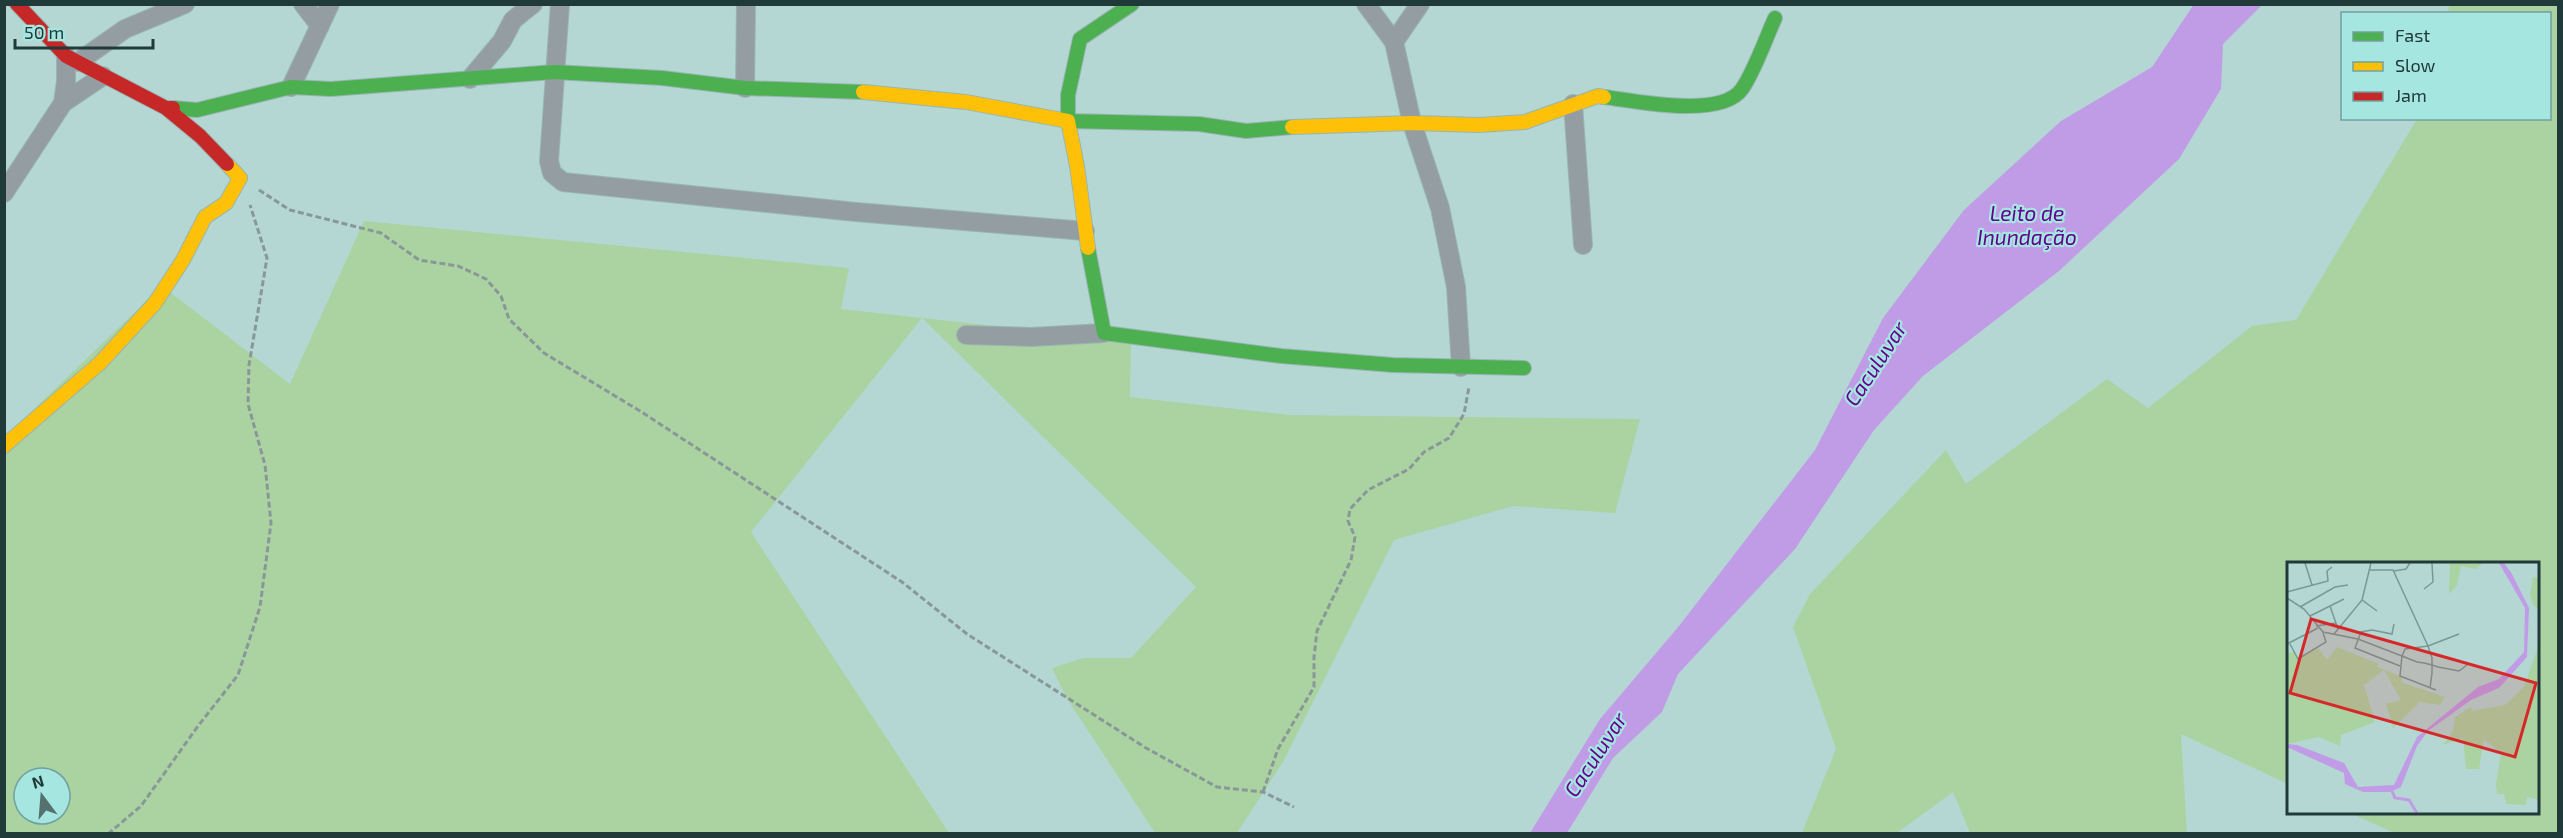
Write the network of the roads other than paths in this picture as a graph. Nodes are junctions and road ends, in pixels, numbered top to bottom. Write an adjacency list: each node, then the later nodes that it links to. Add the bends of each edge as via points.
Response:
1 (17, 4): 14 (street)
2 (185, 4): 14 (street, via 125,29)
3 (303, 4): 12 (street)
4 (330, 4): 12 (street)
5 (533, 4): 17 (street, via 513,20 502,41)
6 (560, 4): 15 (street)
7 (746, 4): 19 (street)
8 (1132, 4): 23 (street, via 1080,39 1068,95)
9 (1366, 4): 13 (street)
10 (1420, 4): 13 (street)
11 (1774, 18): 21 (street, via 1742,91 1717,105 1680,106 1598,96)
12 (320, 26): 18 (street)
13 (1394, 42): 24 (street)
14 (72, 59): 16 (street); 20 (street)
15 (554, 72): 17 (street); 19 (street, via 662,78); 26 (street, via 549,161 552,173 563,183)
16 (103, 76): 20 (street); 22 (street)
17 (470, 79): 18 (street)
18 (291, 87): 22 (street, via 197,110)
19 (745, 88): 23 (street, via 840,90 966,102)
20 (63, 103): 25 (street)
21 (1574, 104): 24 (street, via 1525,122); 27 (street)
22 (166, 108): 32 (street, via 200,135 240,178 226,203 205,217 155,303 100,363)
23 (1068, 122): 24 (street, via 1199,124 1246,131); 26 (street)
24 (1412, 123): 30 (street, via 1440,208 1456,287)
25 (4, 193)
26 (1084, 231): 28 (street)
27 (1583, 245)
28 (1104, 333): 29 (street); 30 (street, via 1281,356)
29 (966, 335)
30 (1465, 367): 31 (street)
31 (1524, 368)
32 (4, 446)

